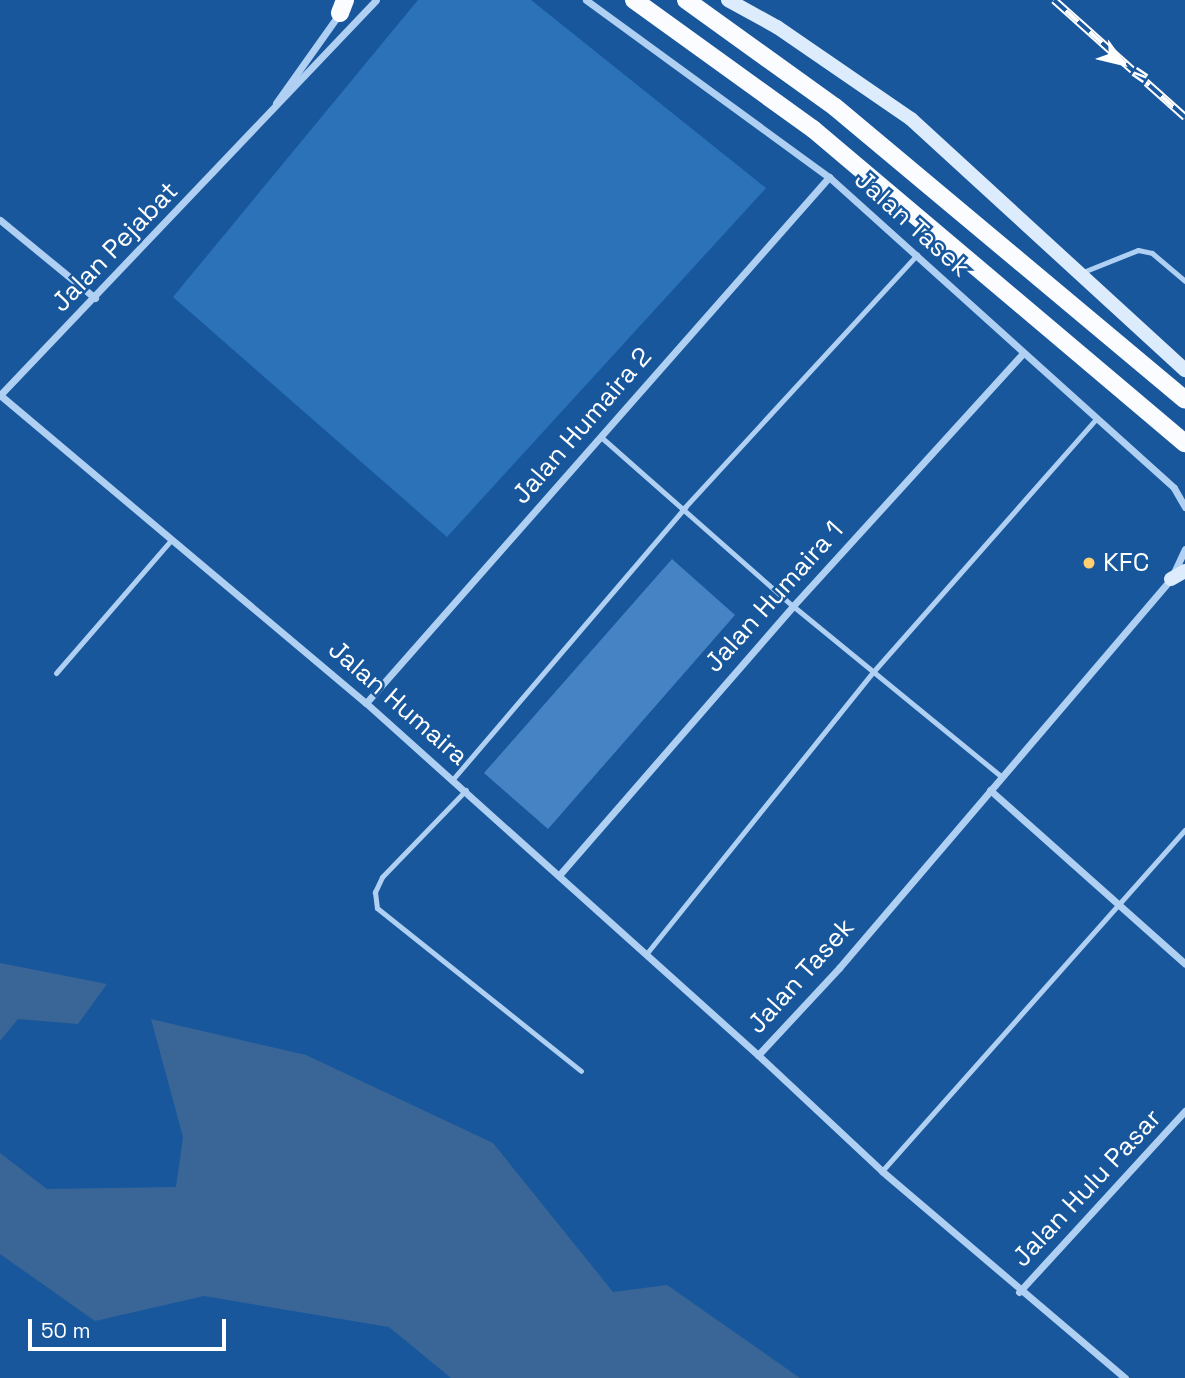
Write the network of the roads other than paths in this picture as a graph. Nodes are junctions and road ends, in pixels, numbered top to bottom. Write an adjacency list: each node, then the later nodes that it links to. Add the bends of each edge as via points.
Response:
1 (376, 0): 7 (street, Jalan Pejabat)
2 (586, 0): 8 (street, Jalan Tasek)
3 (634, 0): 20 (main road, via 814,129)
4 (686, 0): 17 (main road, via 835,107)
5 (728, 0): 11 (main road, via 778,27 911,120)
6 (345, 4): 7 (street, Jalan Pejabat)
7 (260, 126): 13 (street, Jalan Pejabat)
8 (829, 177): 10 (street, Jalan Tasek); 19 (street, Jalan Humaira 2)
9 (0, 220): 13 (street)
10 (916, 256): 14 (street, Jalan Tasek); 21 (lane)
11 (1080, 273): 12 (lane, via 1138,250 1152,253); 15 (main road)
12 (1185, 281)
13 (95, 298): 16 (street, Jalan Pejabat)
14 (1023, 353): 18 (street, Jalan Tasek); 27 (street, Jalan Humaira 1)
15 (1185, 370)
16 (0, 395): 23 (street, Jalan Humaira)
17 (1185, 400)
18 (1095, 420): 22 (street, Jalan Tasek, via 1174,488); 28 (lane)
19 (601, 436): 21 (lane); 30 (street, Jalan Humaira 2)
20 (1185, 443)
21 (685, 507): 27 (lane); 32 (lane)
22 (1185, 507)
23 (172, 539): 29 (lane); 30 (street, Jalan Humaira)
24 (1185, 549): 26 (street, Jalan Tasek)
25 (1185, 571): 26 (main road)
26 (1171, 579): 31 (street, Jalan Tasek)
27 (793, 606): 28 (lane); 36 (street, Jalan Humaira 1)
28 (873, 672): 31 (lane); 38 (lane)
29 (57, 673)
30 (366, 703): 32 (street, Jalan Humaira)
31 (1002, 777): 34 (street, Jalan Tasek)
32 (453, 779): 33 (street, Jalan Humaira)
33 (466, 790): 36 (street, Jalan Humaira); 41 (lane, via 382,877 374,892 377,908)
34 (990, 790): 37 (street); 40 (street, Jalan Tasek, via 839,968)
35 (1185, 830): 37 (lane)
36 (561, 873): 38 (street, Jalan Humaira)
37 (1119, 905): 39 (street); 43 (lane)
38 (647, 953): 40 (street, Jalan Humaira)
39 (1185, 964)
40 (758, 1055): 43 (street, Jalan Tasek)
41 (581, 1071)
42 (1185, 1111): 44 (street, Jalan Hulu Pasar)
43 (882, 1171): 44 (street, Jalan Tasek)
44 (1019, 1292): 45 (street, Jalan Tasek)
45 (1125, 1378)

